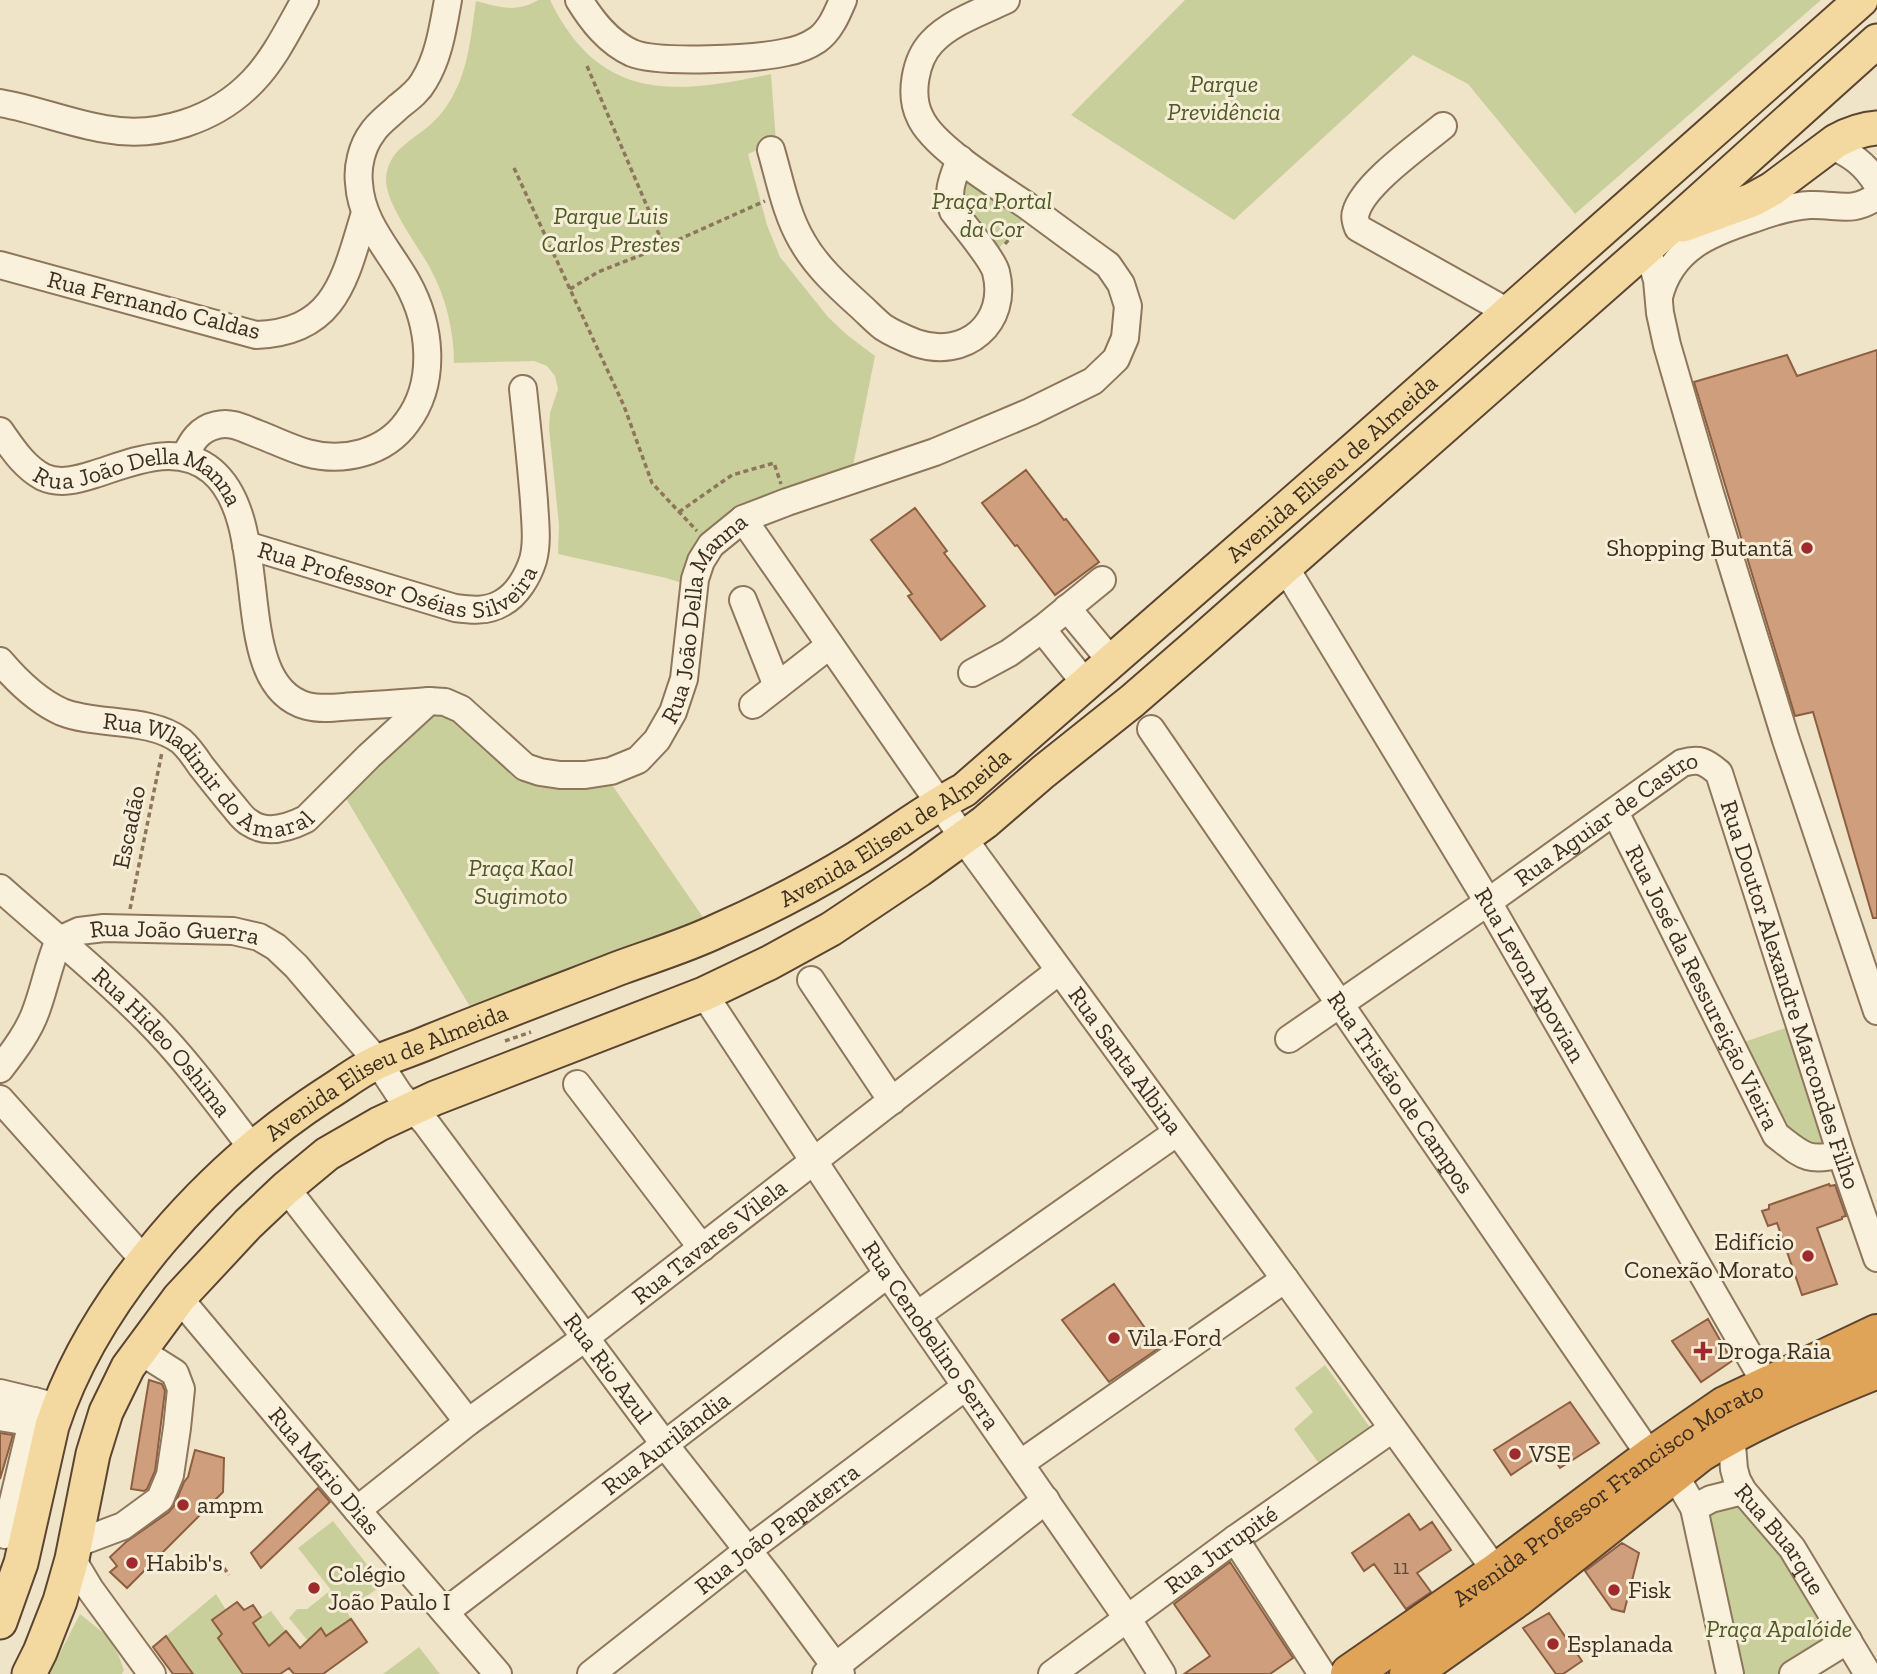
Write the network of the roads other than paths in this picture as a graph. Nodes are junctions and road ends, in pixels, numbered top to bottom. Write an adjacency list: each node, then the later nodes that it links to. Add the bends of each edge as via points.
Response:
1 (305, 0): 9 (street, via 252,82 229,101 172,127 139,132 104,129)
2 (448, 0): 19 (street, via 438,50 427,76 372,133 364,148 358,182)
3 (579, 0): 4 (street, via 617,44 632,53 662,59 801,49 830,27)
4 (843, 0)
5 (1006, 0): 14 (street, Rua João Della Manna, via 946,29 919,61 915,85 919,117)
6 (1852, 8): 7 (main road, via 1860,31); 8 (main road, Avenida Eliseu de Almeida)
7 (1877, 41): 15 (main road, Avenida Eliseu de Almeida)
8 (1780, 72): 15 (main road, via 1780,89 1737,136); 24 (main road, Avenida Eliseu de Almeida)
9 (0, 103)
10 (1443, 126): 24 (street, via 1373,184 1355,221 1358,228)
11 (1877, 128): 12 (main road)
12 (1830, 145): 16 (street, via 1858,159); 17 (main road)
13 (771, 150): 14 (street, via 790,218 822,270 883,327 917,343 939,347 958,346 983,330 995,310 998,292 991,261 950,202)
14 (960, 159): 28 (street, Rua João Della Manna, via 1108,265 1128,306 1125,338 1116,359 1093,381 1030,412 935,452)
15 (1747, 159): 17 (main road); 20 (main road, Avenida Eliseu de Almeida)
16 (1877, 184)
17 (1772, 189): 20 (main road)
18 (1877, 196): 23 (street, via 1857,207 1790,207 1708,236 1692,246 1663,280)
19 (365, 213): 22 (street, Rua Fernando Caldas, via 334,297 309,321 273,334 256,335); 27 (street, via 408,284 421,316 427,372 423,392 405,426 375,450 337,457 307,452 225,424 203,429)
20 (1667, 230): 21 (main road, Avenida Eliseu de Almeida)
21 (1640, 254): 23 (street, via 1652,263); 30 (main road, Avenida Eliseu de Almeida)
22 (0, 265)
23 (1658, 299): 55 (street, via 1667,345 1758,649)
24 (1508, 312): 37 (main road, Avenida Eliseu de Almeida)
25 (523, 388): 29 (street, Rua Professor Oséias Silveira, via 536,535 526,577 503,603 489,609 455,608)
26 (0, 431): 27 (street, Rua João Della Manna, via 31,469 45,478 63,481 133,461)
27 (185, 456): 29 (street, Rua João Della Manna, via 225,484 241,517)
28 (743, 519): 35 (street, Rua Santa Albina); 41 (street, Rua João Della Manna, via 711,545 701,561 695,576 684,679 673,712 657,740 638,760 585,775 540,772 525,767 460,709)
29 (246, 545): 41 (street, Rua João Della Manna, via 262,659 274,685 292,700 326,708)
30 (1285, 567): 47 (main road, Avenida Eliseu de Almeida, via 1132,701); 49 (street, Rua Levon Apovian)
31 (1102, 580): 33 (street)
32 (743, 600): 40 (street)
33 (1067, 608): 34 (street); 37 (street)
34 (1042, 629): 38 (street); 39 (street)
35 (830, 645): 40 (street); 45 (street, Rua Santa Albina)
36 (0, 661): 41 (street, Rua Wladimir do Amaral, via 40,700 61,711 147,727 180,741 249,823 260,828 276,829 306,819)
37 (1111, 661): 39 (main road, Avenida Eliseu de Almeida)
38 (972, 673)
39 (1085, 683): 45 (main road, Avenida Eliseu de Almeida, via 964,790)
40 (777, 686): 42 (street)
41 (429, 701)
42 (753, 705)
43 (1151, 729): 54 (street, Rua Tristão de Campos)
44 (1719, 772): 46 (street, Rua Aguiar de Castro, via 1707,763 1682,763); 65 (street, Rua Doutor Alexandre Marcondes Filho)
45 (939, 803): 47 (street, Rua Santa Albina); 57 (main road, Avenida Eliseu de Almeida, via 855,859 715,933)
46 (1615, 812): 49 (street, Rua Aguiar de Castro); 65 (street, Rua José da Ressureição Vieira, via 1776,1135 1800,1153 1820,1159)
47 (963, 838): 51 (street, Rua Santa Albina); 53 (main road, Avenida Eliseu de Almeida, via 831,929)
48 (0, 888): 50 (street, Rua Hideo Oshima)
49 (1488, 902): 54 (street, Rua Aguiar de Castro); 79 (street, Rua Levon Apovian)
50 (59, 940): 57 (street, Rua João Guerra, via 79,931 104,928 233,931 259,937 296,966); 58 (street, Rua João Guerra, via 37,1010); 64 (street, Rua Hideo Oshima, via 148,1021)
51 (1059, 971): 61 (street, Rua Tavares Vilela); 63 (street, Rua Santa Albina)
52 (811, 980): 61 (street)
53 (704, 993): 62 (main road, Avenida Eliseu de Almeida); 66 (street, Rua Cenobelino Serra)
54 (1341, 1004): 56 (street, Rua Aguiar de Castro); 89 (street, Rua Tristão de Campos)
55 (1877, 1011)
56 (1289, 1039)
57 (378, 1062): 62 (street, Rua Rio Azul); 64 (main road, Avenida Eliseu de Almeida, via 307,1107)
58 (0, 1069)
59 (577, 1084): 68 (street)
60 (0, 1099): 70 (street)
61 (892, 1101): 66 (street, Rua Tavares Vilela)
62 (413, 1110): 67 (main road, Avenida Eliseu de Almeida, via 327,1154); 76 (street, Rua Rio Azul)
63 (1176, 1133): 72 (street, Rua Santa Albina); 74 (street)
64 (253, 1149): 70 (main road, Avenida Eliseu de Almeida)
65 (1841, 1154): 69 (street, Rua Doutor Alexandre Marcondes Filho)
66 (813, 1161): 68 (street, Rua Tavares Vilela); 71 (street, Rua Cenobelino Serra)
67 (286, 1188): 73 (main road, Avenida Eliseu de Almeida); 84 (street)
68 (702, 1248): 76 (street, Rua Tavares Vilela)
69 (1877, 1258)
70 (144, 1260): 82 (main road, Avenida Eliseu de Almeida)
71 (888, 1274): 74 (street, Rua Cenobelino Serra); 87 (street, Rua Aurilândia)
72 (1285, 1279): 85 (street, Rua Santa Albina); 88 (street)
73 (179, 1298): 77 (main road, Avenida Eliseu de Almeida); 93 (street, Rua Mário Dias)
74 (917, 1315): 80 (street, Rua Cenobelino Serra)
75 (1877, 1334): 79 (highway, Avenida Professor Francisco Morato)
76 (585, 1338): 84 (street, Rua Tavares Vilela); 87 (street, Rua Rio Azul)
77 (140, 1351): 97 (main road, Avenida Eliseu de Almeida, via 106,1412); 97 (street, via 175,1373 181,1389 170,1475 160,1499 123,1526)
78 (1877, 1369): 86 (highway, Avenida Professor Francisco Morato)
79 (1768, 1386): 89 (highway, Avenida Professor Francisco Morato, via 1725,1406)
80 (965, 1387): 88 (street, Rua Cenobelino Serra); 96 (street, Rua João Papaterra)
81 (0, 1393): 82 (street)
82 (44, 1414): 83 (street); 94 (main road, Avenida Eliseu de Almeida)
83 (0, 1417)
84 (468, 1422): 93 (street, Rua Tavares Vilela)
85 (1392, 1429): 95 (street, Rua Jurupité); 98 (street, Rua Santa Albina)
86 (1731, 1433): 89 (highway, Avenida Professor Francisco Morato, via 1699,1453); 90 (street, Rua Buarque, via 1734,1469)
87 (665, 1445): 96 (street, Rua Rio Azul); 99 (street, Rua Aurilândia)
88 (1021, 1463): 91 (street, Rua Cenobelino Serra)
89 (1662, 1465): 92 (street, Rua Tristão de Campos); 98 (highway, Avenida Professor Francisco Morato)
90 (1742, 1491): 92 (street); 102 (street, Rua Buarque, via 1792,1548)
91 (1046, 1500): 100 (street, Rua Cenobelino Serra); 104 (street)
92 (1694, 1508): 112 (street, Rua Tristão de Campos)
93 (357, 1510): 99 (street, Rua Mário Dias)
94 (10, 1537): 101 (main road, Avenida Eliseu de Almeida, via 21,1563)
95 (1235, 1539): 100 (street, Rua Jurupité); 105 (street)
96 (748, 1550): 104 (street, Rua Rio Azul); 108 (street, Rua João Papaterra)
97 (74, 1552): 103 (street, via 90,1589); 106 (main road, Avenida Eliseu de Almeida, via 60,1601)
98 (1491, 1596): 105 (highway, Avenida Professor Francisco Morato); 111 (highway, Avenida Professor Francisco Morato)
99 (445, 1612): 107 (street, Rua Mário Dias)
100 (1127, 1618): 109 (street, Rua Jurupité); 110 (street, Rua Cenobelino Serra)
101 (0, 1622)
102 (1848, 1640): 113 (street); 114 (street, Rua Buarque)
103 (148, 1672)
104 (834, 1672)
105 (1322, 1672)
106 (29, 1674)
107 (498, 1674)
108 (590, 1674)
109 (1052, 1674)
110 (1162, 1674)
111 (1410, 1674)
112 (1730, 1674)
113 (1793, 1674)
114 (1868, 1674)

